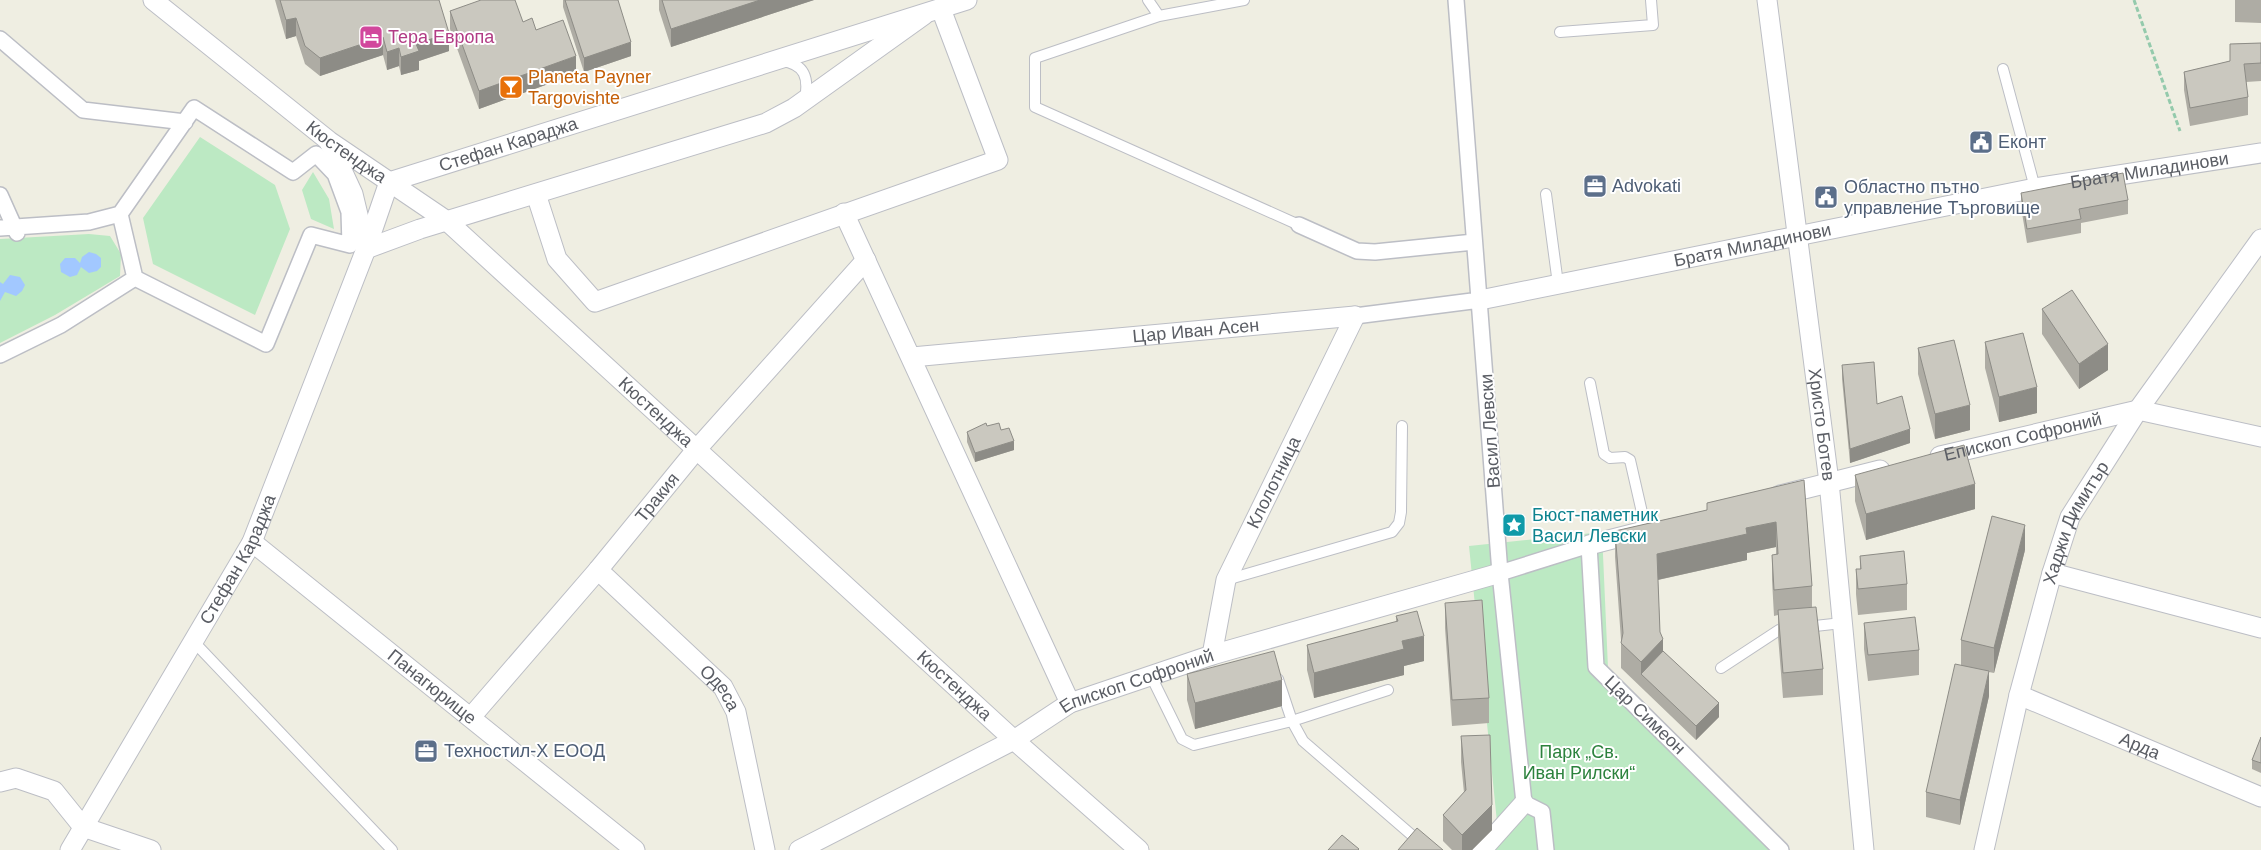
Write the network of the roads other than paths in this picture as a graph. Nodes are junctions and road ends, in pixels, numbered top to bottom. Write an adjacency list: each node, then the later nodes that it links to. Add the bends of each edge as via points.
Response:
1 (153, 0): 16 (street, Кюстенджа)
2 (968, 0): 8 (street, Стефан Караджа)
3 (1148, 0): 9 (lane)
4 (1244, 0): 9 (lane)
5 (1456, 0): 30 (street, Васил Левски)
6 (1651, 0): 10 (lane, via 1653,24)
7 (1767, 0): 28 (street, Христо Ботев)
8 (928, 8): 12 (street, Стефан Караджа); 14 (street, Стефан Караджа); 23 (street, via 998,160)
9 (1159, 16): 26 (lane, via 1035,58 1035,107)
10 (1560, 32)
11 (0, 39): 15 (street, via 83,110)
12 (774, 60): 14 (lane, via 799,67 808,85); 18 (street, Стефан Караджа)
13 (2003, 69): 19 (lane)
14 (805, 100): 20 (street, Стефан Караджа, via 766,124)
15 (185, 122): 24 (street); 33 (street, via 194,108 293,172 316,154 335,174 349,212 350,245 311,235 266,344)
16 (329, 141): 18 (street, Кюстенджа); 31 (street, via 353,194)
17 (2261, 153): 19 (street, Братя Миладинови)
18 (389, 182): 25 (street, Кюстенджа); 31 (street, Стефан Караджа)
19 (2035, 188): 28 (street, Братя Миладинови)
20 (536, 194): 23 (street, via 557,259 595,302); 25 (street, Стефан Караджа)
21 (1546, 194): 34 (lane)
22 (0, 195): 27 (street)
23 (844, 213): 32 (street)
24 (120, 214): 27 (street, via 89,222); 33 (street)
25 (447, 221): 31 (street, Стефан Караджа); 43 (street, Кюстенджа)
26 (1300, 225): 30 (street, via 1357,251)
27 (10, 229)
28 (1796, 236): 34 (street, Братя Миладинови); 46 (street, Христо Ботев)
29 (2261, 239): 40 (street, Хаджи Димитър)
30 (1474, 242): 35 (street, Васил Левски)
31 (366, 249): 50 (street, Стефан Караджа)
32 (866, 260): 38 (street); 43 (street, Тракия)
33 (134, 278): 37 (street, via 61,325)
34 (1558, 284): 35 (street, Братя Миладинови)
35 (1480, 300): 36 (street, Цар Иван Асен); 53 (street, Васил Левски)
36 (1355, 316): 38 (street, Цар Иван Асен); 55 (street, Клолотница)
37 (0, 355)
38 (912, 357): 65 (street)
39 (1590, 383): 49 (lane, via 1604,454 1610,458 1626,457 1630,460)
40 (2138, 410): 42 (street); 44 (street, Епископ Софроний); 54 (street, Хаджи Димитър, via 2070,517)
41 (1402, 426): 55 (lane, via 1401,512 1392,532)
42 (2261, 437)
43 (696, 450): 52 (street, Тракия); 68 (street, Кюстенджа)
44 (1925, 460)
45 (1896, 466): 46 (street)
46 (1829, 482): 47 (street); 56 (street, Христо Ботев)
47 (1762, 500)
48 (1666, 525): 49 (street)
49 (1646, 530): 51 (street)
50 (252, 542): 58 (street, Стефан Караджа); 66 (street, Панагюрище)
51 (1589, 545): 53 (street); 83 (street, Цар Симеон, via 1596,667)
52 (598, 570): 66 (street, Тракия); 77 (street, Одеса, via 723,687 736,712)
53 (1500, 573): 59 (street, Епископ Софроний, via 1266,644); 71 (street, Васил Левски)
54 (2052, 573): 57 (street); 64 (street, Хаджи Димитър)
55 (1226, 580): 59 (street, Клолотница)
56 (1842, 623): 61 (lane, via 1779,630); 84 (street, Христо Ботев)
57 (2261, 628)
58 (194, 642): 72 (street, Стефан Караджа); 75 (lane)
59 (1212, 655): 62 (street, Епископ Софроний)
60 (1274, 667): 67 (lane)
61 (1721, 668)
62 (1151, 676): 65 (street, Епископ Софроний); 67 (lane, via 1182,739 1194,745)
63 (1388, 690): 67 (lane)
64 (2019, 695): 70 (street, Арда); 85 (street, Хаджи Димитър)
65 (1070, 703): 68 (street, Епископ Софроний)
66 (470, 717): 76 (street, Панагюрище)
67 (1292, 721): 80 (lane, via 1303,740)
68 (1014, 740): 78 (street, Епископ Софроний); 79 (street, Кюстенджа)
69 (0, 782): 72 (street, via 16,778 54,791)
70 (2261, 797)
71 (1524, 803): 81 (street); 82 (street, via 1542,812)
72 (83, 828): 73 (street, Стефан Караджа); 74 (street)
73 (70, 850)
74 (151, 850)
75 (392, 850)
76 (635, 850)
77 (765, 850)
78 (799, 850)
79 (1139, 850)
80 (1429, 850)
81 (1482, 850)
82 (1546, 850)
83 (1781, 850)
84 (1864, 850)
85 (1984, 850)

